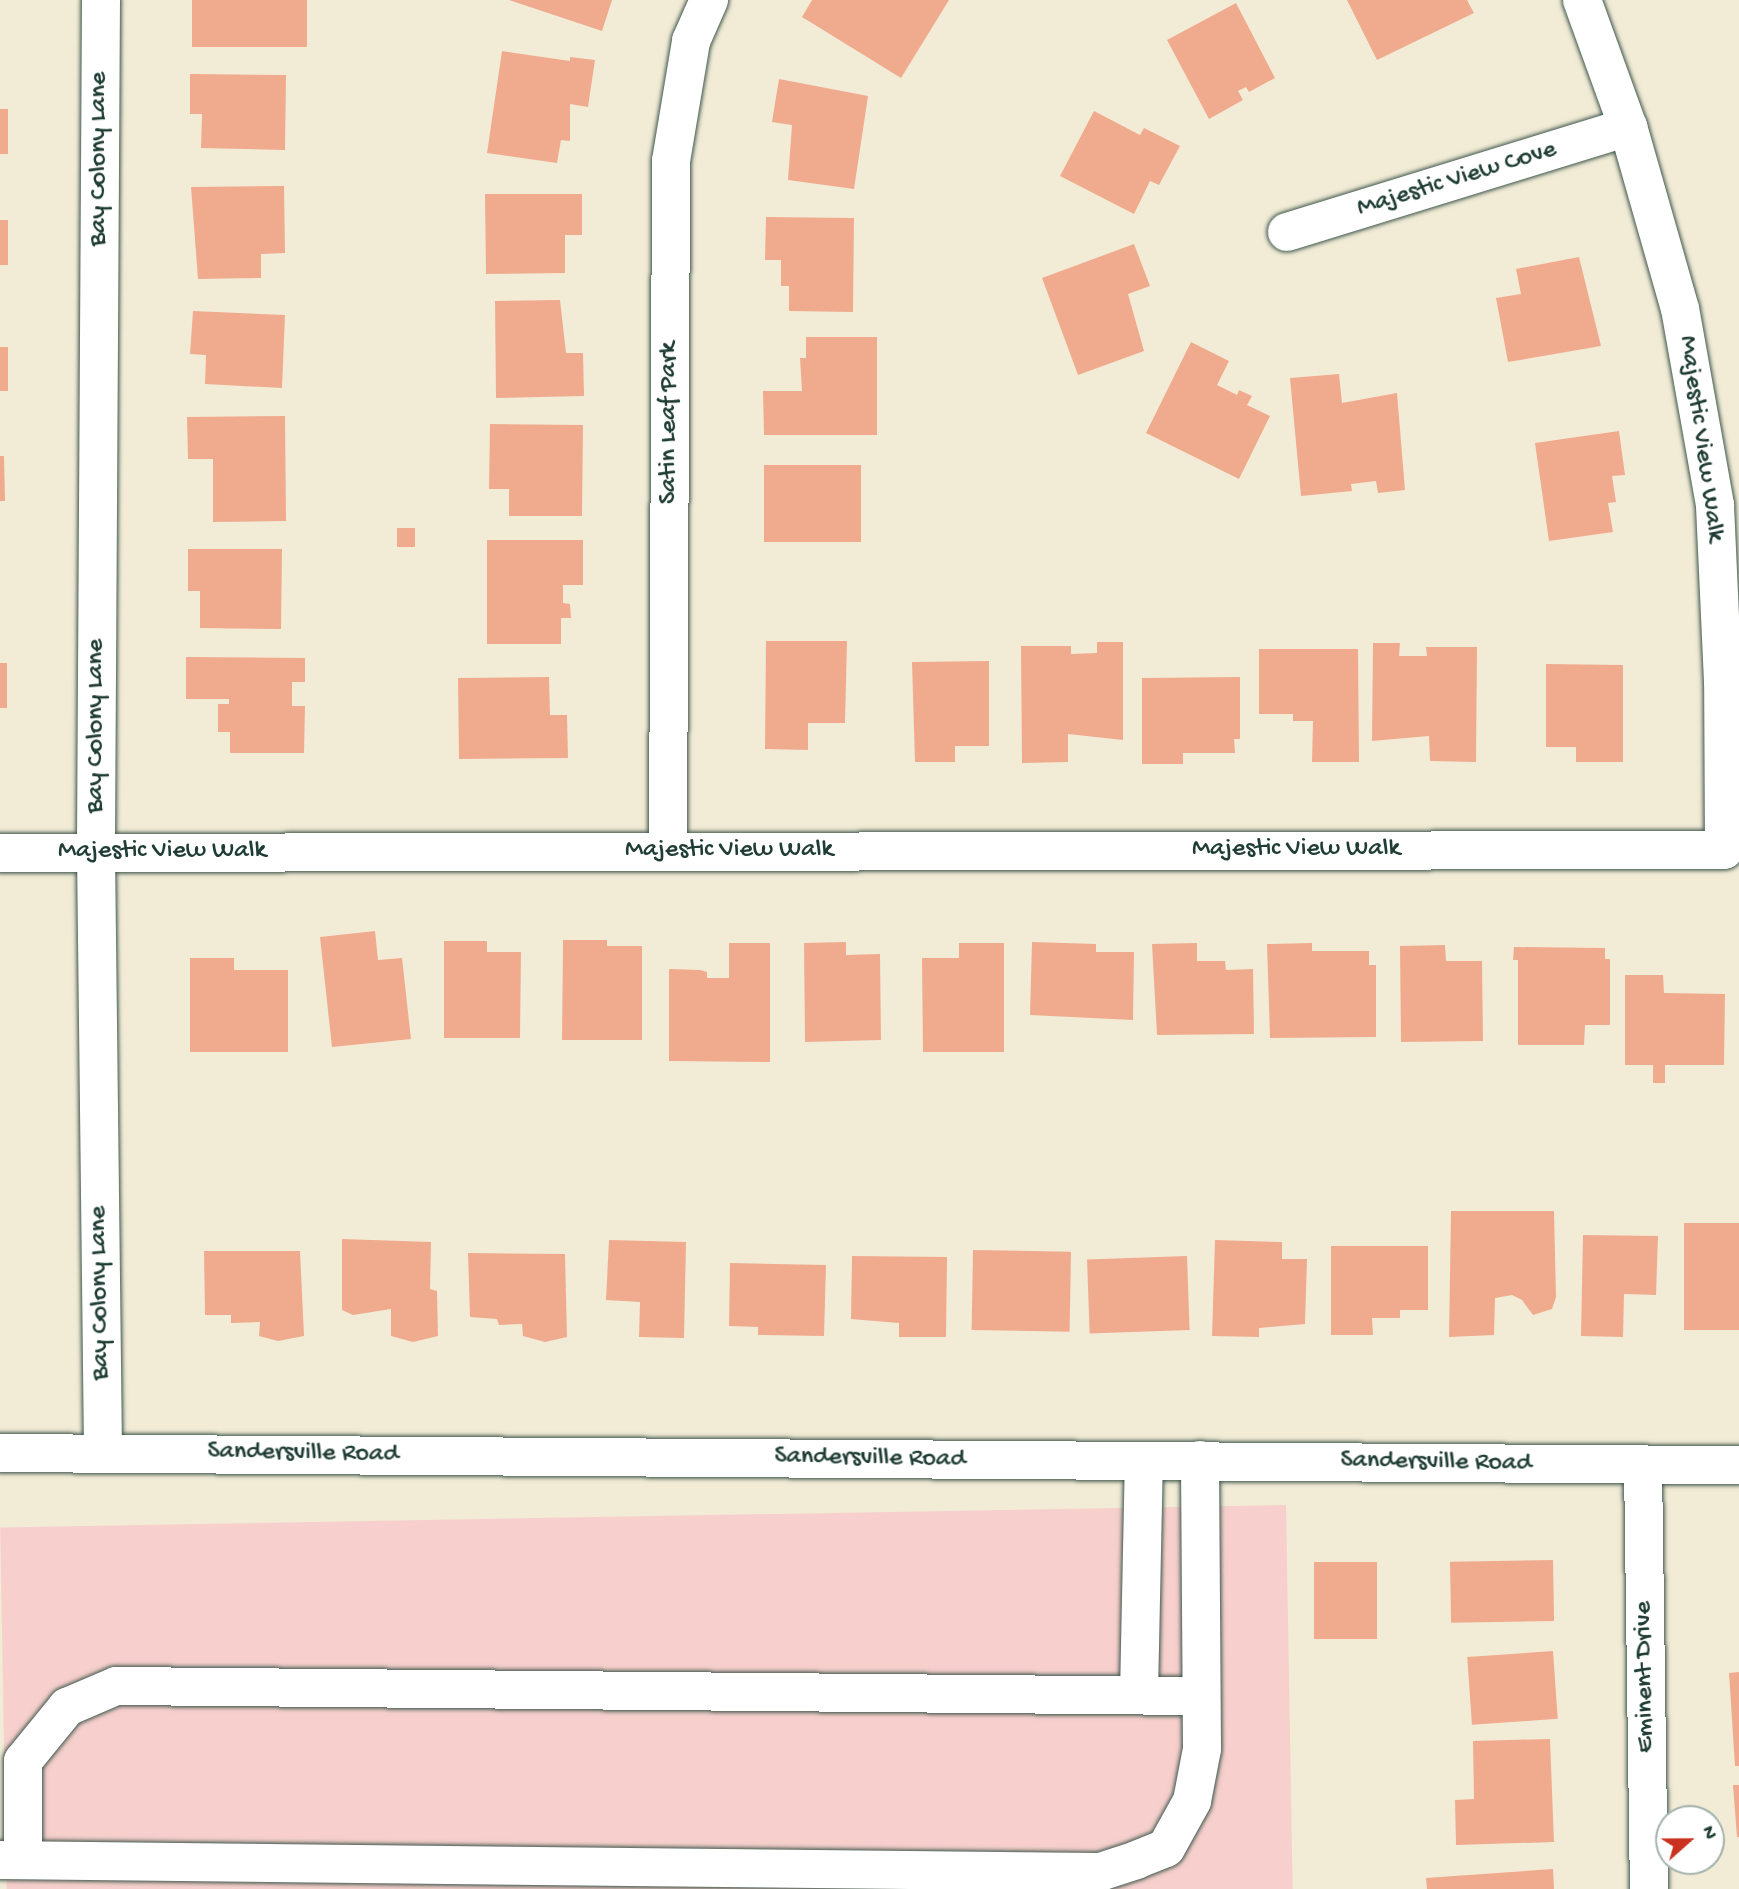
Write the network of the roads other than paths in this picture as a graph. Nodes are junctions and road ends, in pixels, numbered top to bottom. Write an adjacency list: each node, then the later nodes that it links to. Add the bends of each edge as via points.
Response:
1 (101, 0): 7 (street, Bay Colony Lane)
2 (709, 0): 6 (street, Satin Leaf Park, via 691,41 671,161)
3 (1582, 0): 4 (street, Majestic View Walk)
4 (1628, 127): 5 (street, Majestic View Cove); 6 (street, Majestic View Walk, via 1680,309 1715,505 1724,850)
5 (1287, 232)
6 (668, 851): 7 (street, Majestic View Walk)
7 (96, 852): 8 (street, Majestic View Walk); 9 (street, Bay Colony Lane)
8 (0, 853)
9 (103, 1452): 10 (street, Sandersville Road); 12 (street, Sandersville Road)
10 (0, 1453)
11 (1200, 1460): 12 (street, Sandersville Road); 13 (street, Sandersville Road); 16 (street)
12 (1144, 1462): 15 (street)
13 (1643, 1465): 14 (street, Sandersville Road); 18 (street, Eminent Drive)
14 (1739, 1465)
15 (1139, 1694): 16 (street); 17 (street, via 117,1686 67,1707 23,1761)
16 (1199, 1696): 17 (street, via 1202,1749 1192,1801 1166,1848 1100,1872)
17 (12, 1860)
18 (1649, 1889)

